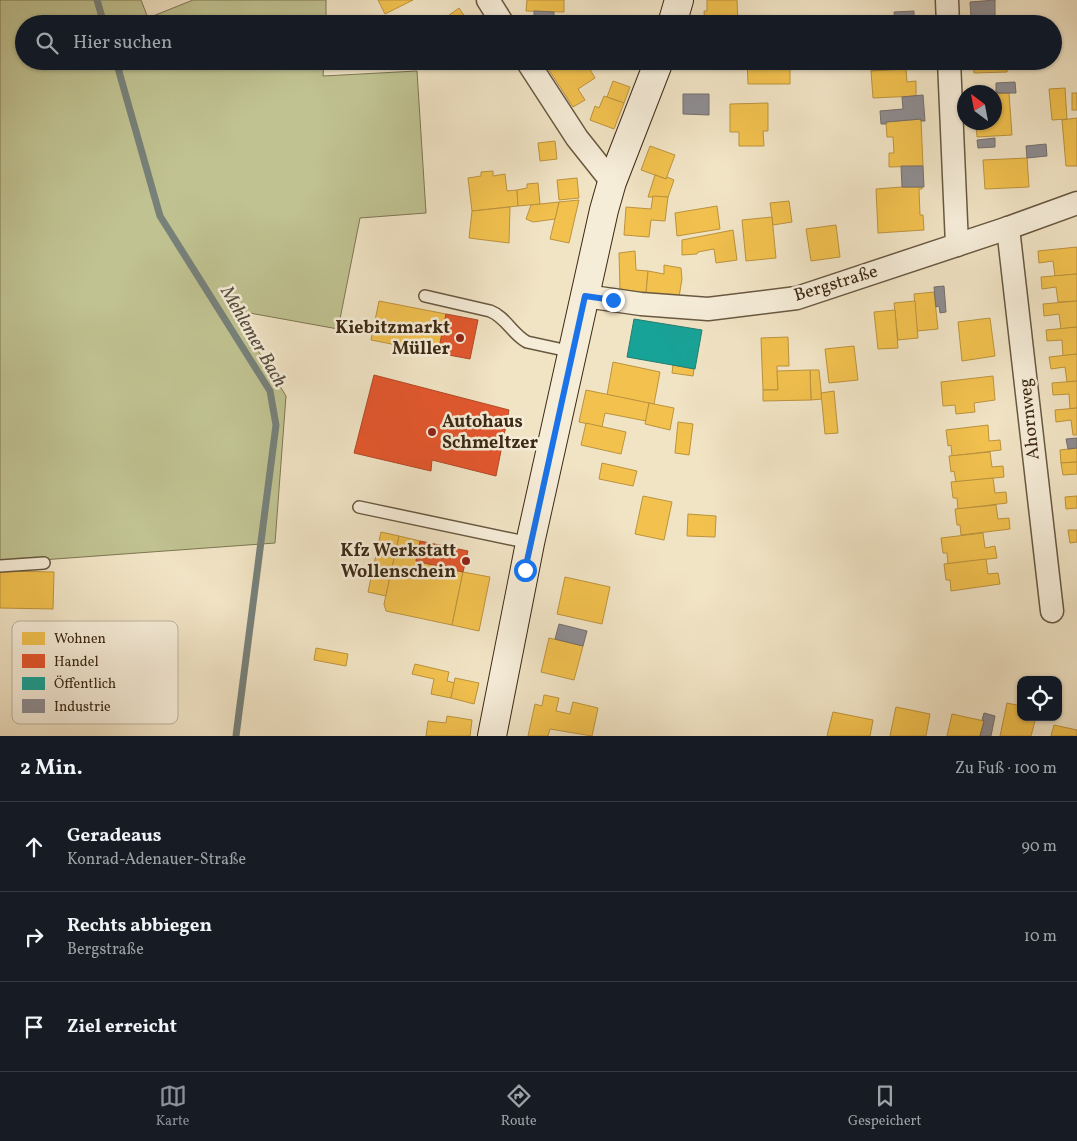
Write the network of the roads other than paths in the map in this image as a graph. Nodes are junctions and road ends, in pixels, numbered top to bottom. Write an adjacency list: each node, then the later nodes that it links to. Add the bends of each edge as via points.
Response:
1 (488, 0): 4 (street)
2 (679, 0): 5 (main road)
3 (947, 0): 6 (street)
4 (497, 15)
5 (675, 15)
6 (948, 15)
7 (533, 70): 10 (street, via 577,138)
8 (656, 70): 10 (main road)
9 (949, 70): 13 (street)
10 (612, 182): 15 (main road)
11 (1077, 202): 12 (street, Bergstraße)
12 (1008, 228): 13 (street, Bergstraße); 21 (street, Ahornweg)
13 (957, 245): 15 (street, Bergstraße, via 797,298 708,309)
14 (425, 296): 16 (lane, via 490,311 527,342)
15 (585, 296): 16 (main road)
16 (574, 352): 18 (main road)
17 (359, 507): 18 (lane)
18 (530, 543): 22 (main road)
19 (44, 563): 20 (lane)
20 (0, 566)
21 (1052, 611)
22 (492, 736)

